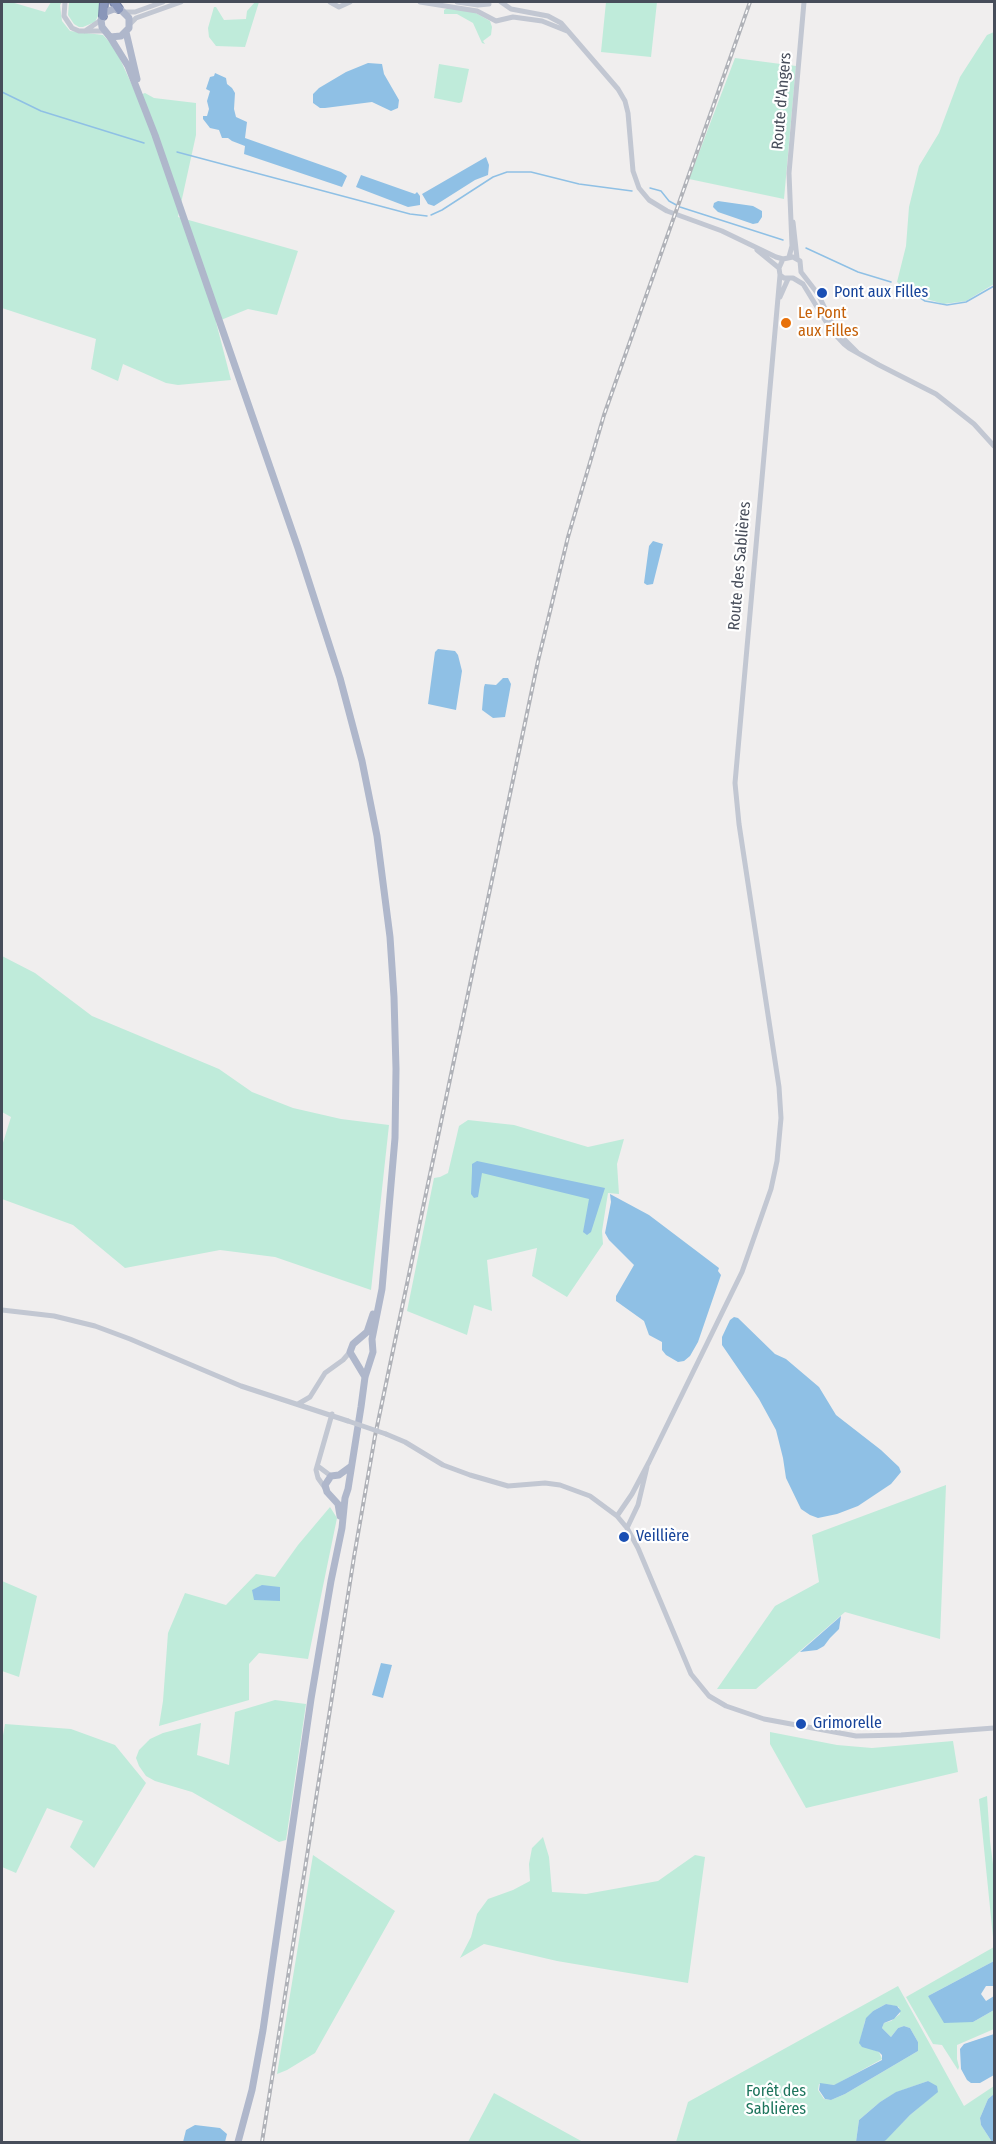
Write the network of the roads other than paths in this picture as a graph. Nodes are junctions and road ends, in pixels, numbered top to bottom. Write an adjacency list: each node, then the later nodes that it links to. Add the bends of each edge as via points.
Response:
1 (65, 2): 19 (street, via 68,24)
2 (104, 2): 16 (highway)
3 (114, 2): 14 (highway)
4 (163, 2): 14 (street, via 135,12)
5 (181, 2): 18 (street, via 137,18)
6 (330, 2): 7 (street, via 339,7)
7 (350, 2)
8 (420, 2): 15 (street)
9 (457, 2): 12 (street)
10 (501, 2): 13 (street)
11 (804, 2): 24 (street, Route d'Angers)
12 (491, 3): 15 (street)
13 (506, 6): 17 (street); 20 (street, via 554,19)
14 (121, 10): 16 (main road, via 109,10); 18 (main road, via 129,18)
15 (488, 15): 17 (street, via 495,21)
16 (102, 18): 19 (street); 21 (main road)
17 (504, 19): 20 (street, via 542,21)
18 (128, 29): 22 (main road, via 119,37); 23 (main road)
19 (85, 31): 21 (street)
20 (568, 31): 25 (street, via 625,101 633,171 644,195 661,209)
21 (104, 32): 22 (main road)
22 (110, 37): 23 (main road, via 128,66)
23 (146, 110): 34 (main road, via 325,630 347,700 369,795 390,936 396,1033 395,1138)
24 (789, 203): 26 (street, Route d'Angers, via 792,246); 27 (street, Route d'Angers)
25 (746, 242): 26 (street); 28 (street)
26 (786, 258): 27 (street); 28 (street)
27 (797, 258): 29 (street)
28 (779, 271): 30 (street); 31 (street, Route des Sablières)
29 (801, 272): 30 (street); 32 (street, via 818,294 831,321)
30 (791, 279): 31 (street, Route des Sablières, via 782,291); 32 (street, via 801,282 811,294 837,338)
31 (777, 310): 47 (street, Route des Sablières, via 736,769 739,824 779,1087 777,1161 742,1272)
32 (857, 352): 33 (street, via 936,394 974,424)
33 (994, 446)
34 (383, 1270): 36 (main road, via 369,1327); 37 (main road)
35 (2, 1310): 44 (street, via 95,1326 241,1386)
36 (359, 1340): 37 (main road); 38 (main road)
37 (372, 1346): 39 (main road)
38 (350, 1352): 40 (street); 41 (main road)
39 (370, 1359): 41 (main road); 42 (main road)
40 (343, 1360): 41 (street); 43 (street, via 325,1373)
41 (356, 1361): 42 (main road)
42 (364, 1377): 49 (main road)
43 (310, 1397): 44 (street); 45 (street)
44 (298, 1404): 45 (street)
45 (320, 1410): 46 (street)
46 (332, 1414): 48 (street); 54 (street, bridge, via 405,1442 443,1465 470,1475 508,1486 560,1485 590,1497)
47 (649, 1462): 54 (street); 55 (street, via 638,1505)
48 (319, 1467): 50 (street); 51 (street, via 318,1478)
49 (350, 1467): 50 (main road); 52 (main road)
50 (335, 1475): 51 (main road, via 326,1481); 52 (main road, via 345,1478)
51 (326, 1489): 53 (main road)
52 (347, 1489): 53 (main road, via 340,1497); 56 (main road)
53 (333, 1497): 56 (main road, via 340,1515)
54 (617, 1516): 55 (street)
55 (625, 1525): 57 (street, via 691,1674 717,1702 764,1719 856,1736)
56 (331, 1581): 58 (main road, via 263,2030)
57 (994, 1728)
58 (238, 2142)

